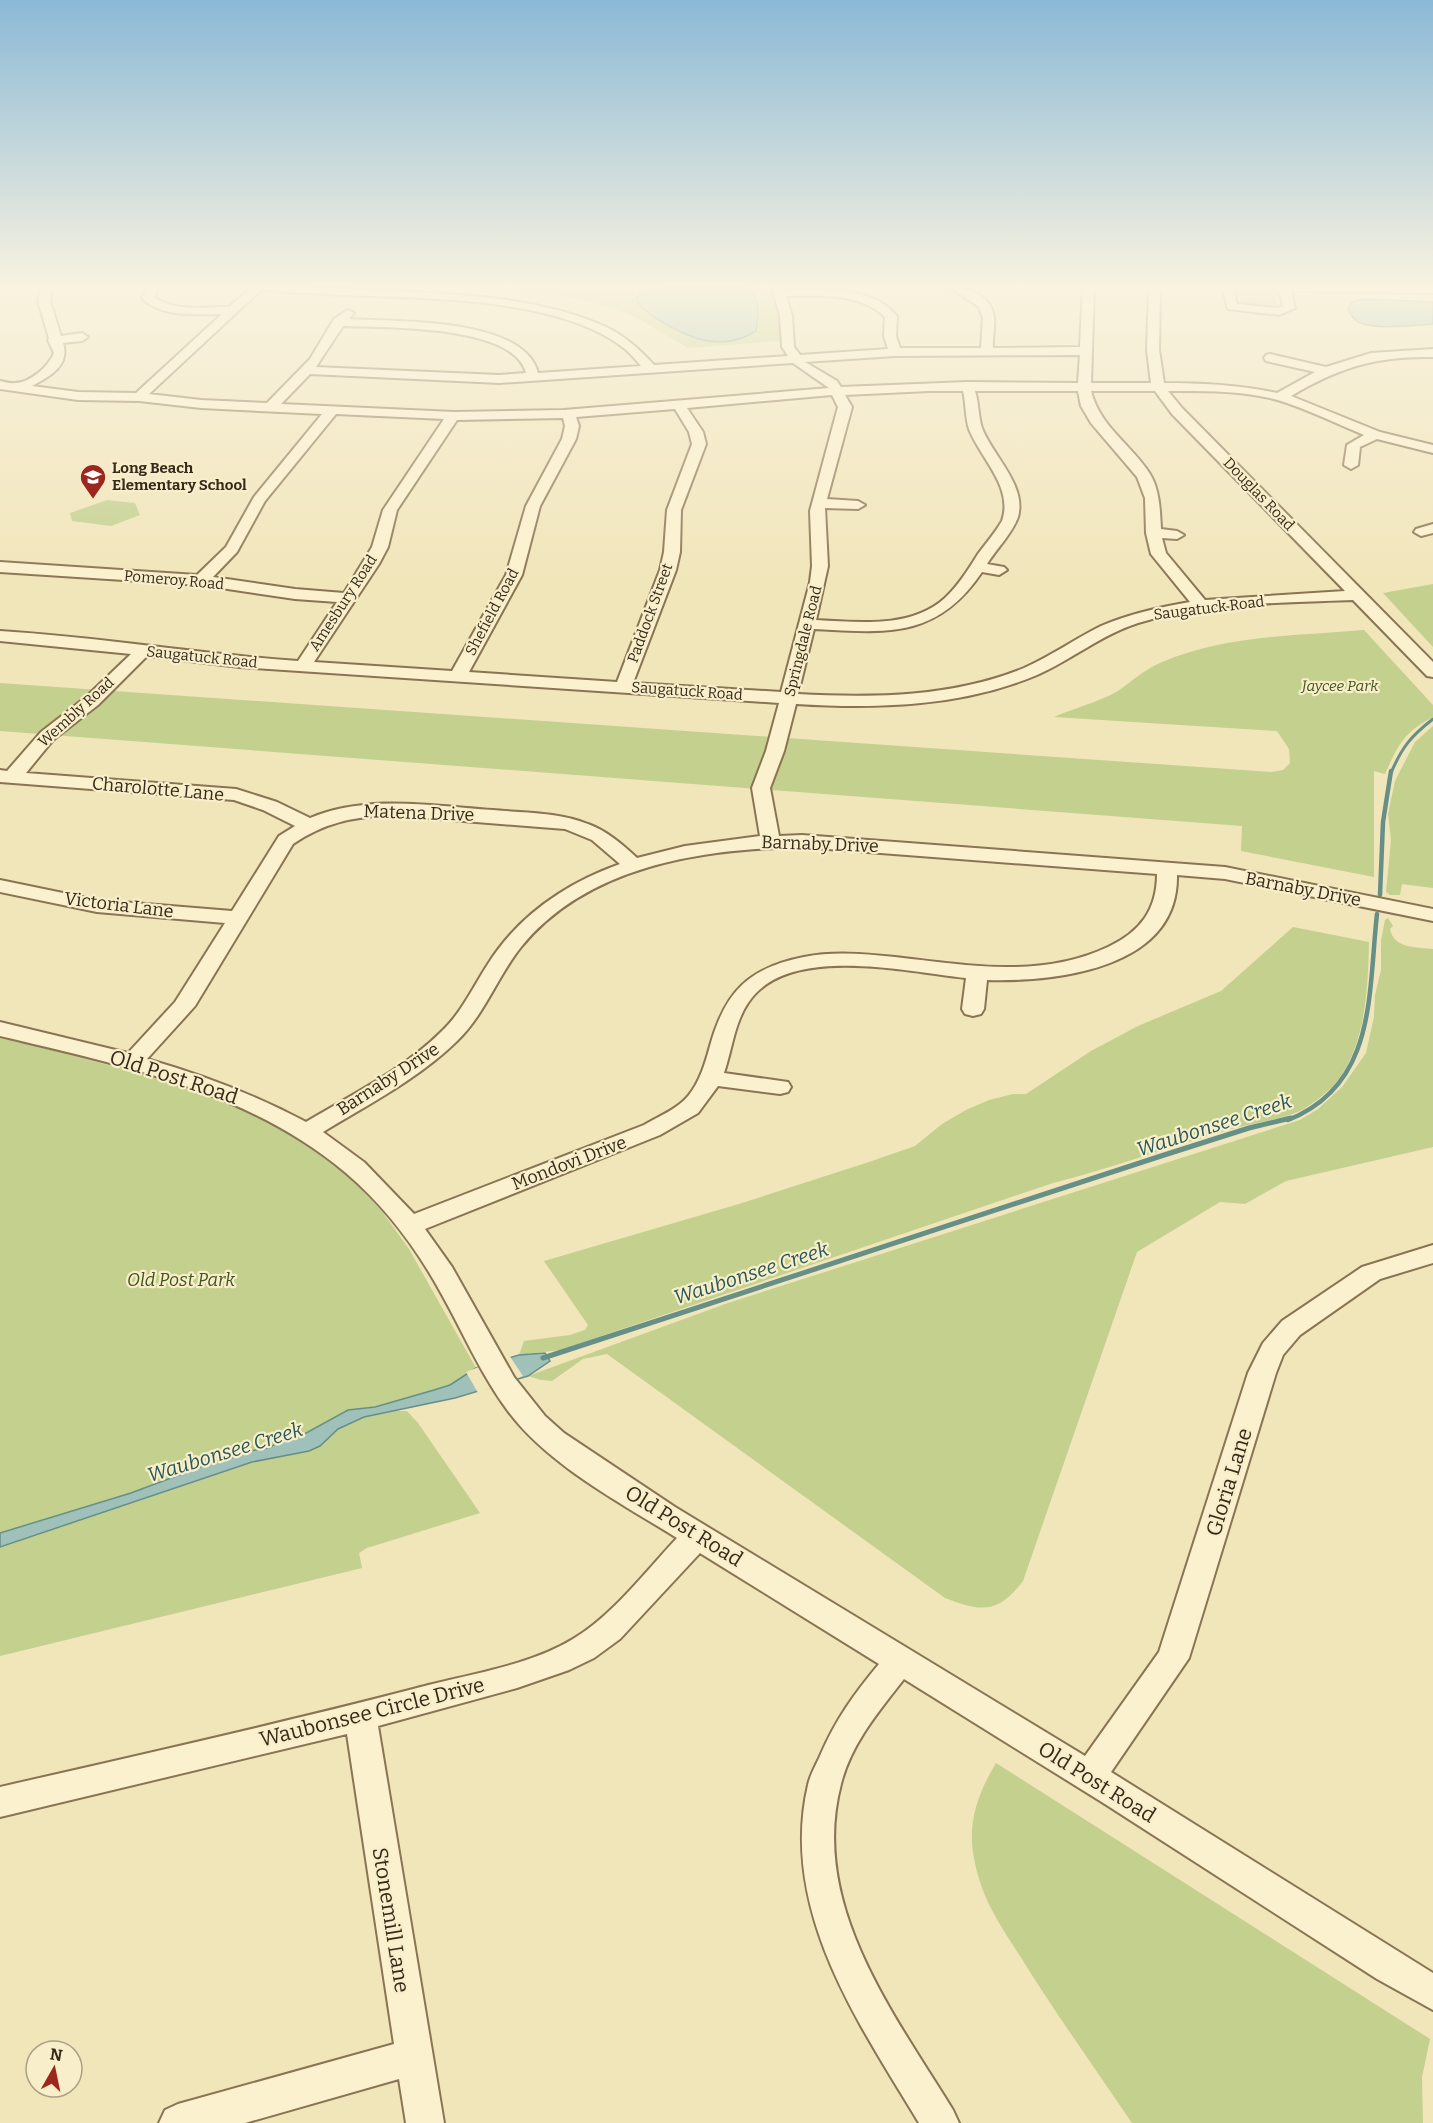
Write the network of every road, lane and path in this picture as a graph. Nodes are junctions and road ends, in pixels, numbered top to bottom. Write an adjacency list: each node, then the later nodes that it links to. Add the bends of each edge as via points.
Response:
1 (7, 386): 12 (street)
2 (22, 386): 12 (street)
3 (151, 386): 14 (street)
4 (291, 386): 17 (street)
5 (833, 386): 13 (street)
6 (965, 386): 13 (street)
7 (967, 386): 23 (street, via 973,401 975,427)
8 (1085, 386): 28 (street, via 1088,406 1096,420 1146,481 1152,499)
9 (1158, 386): 34 (street, Douglas Road, via 1177,411)
10 (1160, 386): 15 (street, via 1224,388)
11 (1298, 386): 15 (street)
12 (19, 388): 14 (street, via 78,396)
13 (838, 392): 16 (street); 26 (street, Springdale Road, via 844,402 844,413)
14 (139, 397): 17 (street)
15 (1279, 397): 21 (street)
16 (679, 405): 19 (street); 43 (street, Paddock Street, via 698,435 698,452 674,510 668,570)
17 (272, 406): 18 (street)
18 (333, 410): 20 (street); 33 (street, via 259,500 234,548)
19 (568, 413): 20 (street); 42 (street, Shefield Road, via 572,426 569,439 533,506 513,575)
20 (453, 416): 35 (street, Amesbury Road, via 390,510 378,552)
21 (1375, 435): 22 (street); 25 (street, via 1354,445)
22 (1433, 449)
23 (986, 450): 24 (street); 31 (street, via 1005,479 1012,511)
24 (969, 451)
25 (1351, 465)
26 (820, 503): 27 (street); 37 (street, Springdale Road, via 816,523 820,566)
27 (858, 505)
28 (1153, 533): 29 (street); 36 (street, via 1159,554)
29 (1176, 535)
30 (0, 567): 33 (street, Pomeroy Road)
31 (977, 567): 32 (street); 37 (street, via 942,609 919,619 892,625)
32 (999, 570)
33 (201, 580): 35 (street, Pomeroy Road)
34 (1357, 595): 36 (street, Saugatuck Road); 41 (street, Douglas Road)
35 (347, 598): 40 (street, Amesbury Road)
36 (1201, 606): 44 (street, Saugatuck Road, via 1129,621 1092,636 1030,672 959,693 848,702)
37 (808, 624): 44 (street, Springdale Road)
38 (0, 636): 39 (street, Saugatuck Road)
39 (143, 651): 40 (street, Saugatuck Road); 45 (street, Wembly Road)
40 (303, 666): 42 (street, Saugatuck Road)
41 (1433, 672)
42 (458, 676): 43 (street, Saugatuck Road)
43 (623, 687): 44 (street, Saugatuck Road)
44 (788, 698): 47 (street, Springdale Road, via 761,788)
45 (6, 777): 46 (street, Charolotte Lane, via 237,795)
46 (309, 825): 48 (street, Matena Drive, via 339,814 374,809 556,821 593,831); 52 (street, Matena Drive, via 286,840)
47 (771, 841): 48 (street, Barnaby Drive, via 678,853); 49 (street, Barnaby Drive, via 819,841)
48 (634, 866): 59 (street, Barnaby Drive, via 586,886 544,913 513,943 460,1025 440,1046)
49 (1167, 868): 51 (street, Barnaby Drive, via 1225,873); 53 (street, Mondovi Drive, via 1168,893 1161,912 1145,933 1120,951 1046,972)
50 (0, 886): 52 (street, Victoria Lane, via 97,906)
51 (1433, 915)
52 (238, 918): 56 (street, Matena Drive, via 184,1006)
53 (977, 973): 54 (street); 57 (street, Mondovi Drive, via 842,960 785,968 755,982 738,998)
54 (973, 1009)
55 (0, 1029): 56 (street, Old Post Road)
56 (133, 1061): 59 (street, Old Post Road, via 227,1091)
57 (709, 1078): 58 (street); 60 (street, Mondovi Drive, via 692,1105 652,1130)
58 (780, 1087)
59 (308, 1131): 60 (street, Old Post Road, via 367,1176)
60 (411, 1225): 62 (street, Old Post Road, via 443,1273 506,1390 527,1418 555,1442)
61 (1433, 1254): 65 (street, Gloria Lane, via 1371,1273 1291,1328 1272,1350 1173,1658)
62 (698, 1536): 63 (street, Old Post Road); 64 (street, Waubonsee Circle Drive, via 609,1630 583,1649 518,1675)
63 (899, 1662): 65 (street, Old Post Road); 71 (street, via 847,1730 836,1753 820,1801 815,1834 817,1872 830,1923 848,1966)
64 (360, 1717): 66 (street, Waubonsee Circle Drive); 68 (street, Stonemill Lane)
65 (1089, 1776): 67 (street, Old Post Road)
66 (0, 1802)
67 (1433, 1992)
68 (413, 2057): 69 (street); 70 (street, Stonemill Lane)
69 (178, 2123)
70 (425, 2123)
71 (940, 2123)

